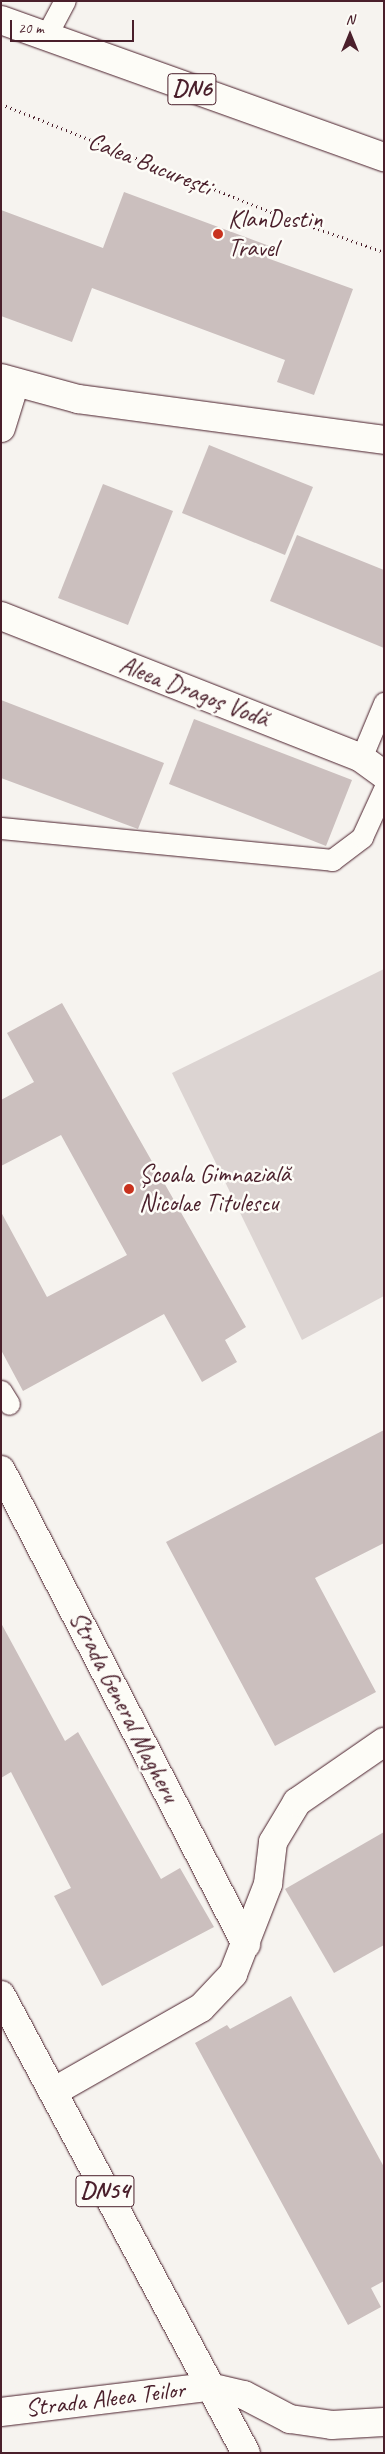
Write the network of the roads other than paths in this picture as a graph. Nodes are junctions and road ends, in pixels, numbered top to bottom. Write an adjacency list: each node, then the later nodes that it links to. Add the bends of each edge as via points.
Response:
1 (65, 1): 3 (lane)
2 (1, 20): 3 (street, DN6)
3 (46, 36): 4 (street, DN6)
4 (384, 157)
5 (8, 380): 6 (street); 7 (street, via 78,400)
6 (1, 428)
7 (384, 440)
8 (1, 616): 10 (street, Aleea Dragoș Vodă)
9 (384, 702): 10 (lane)
10 (361, 758): 11 (street, Aleea Dragoș Vodă)
11 (384, 775)
12 (384, 789): 13 (lane, via 362,837 332,860)
13 (1, 828)
14 (1, 1470): 16 (street, Strada General Magheru)
15 (384, 1742): 16 (street, via 297,1802 273,1842 268,1884)
16 (246, 1944): 18 (street, via 233,1974 201,2008)
17 (1, 1995): 18 (street, DN54)
18 (53, 2092): 19 (street, DN54)
19 (209, 2386): 20 (street, Strada Aleea Teilor); 21 (street, via 244,2395 290,2419 332,2425); 22 (street, DN54)
20 (1, 2412)
21 (384, 2422)
22 (246, 2453)

